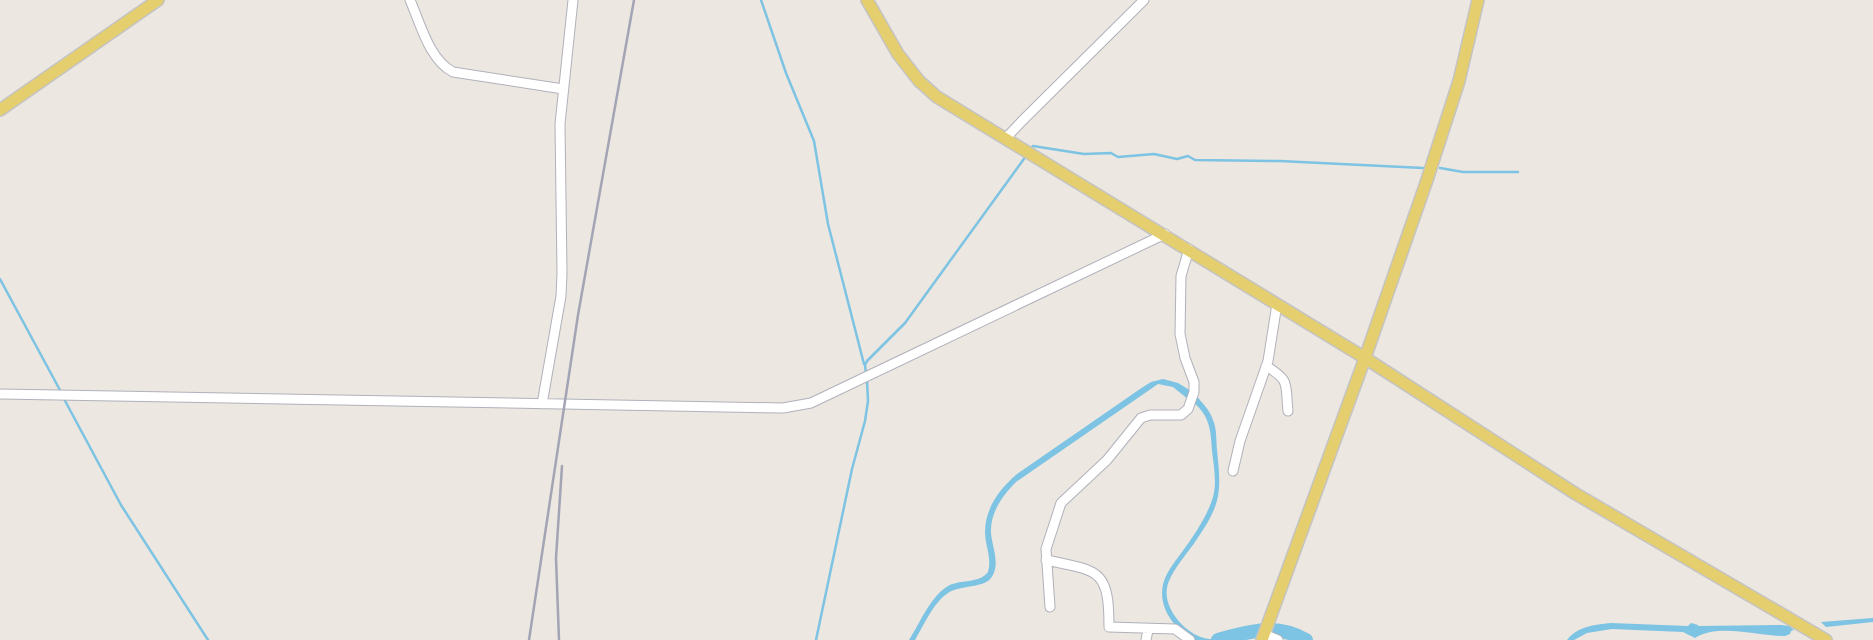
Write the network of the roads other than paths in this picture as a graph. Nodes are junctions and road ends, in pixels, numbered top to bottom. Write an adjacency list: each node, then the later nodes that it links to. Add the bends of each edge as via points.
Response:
1 (158, 0): 8 (main road)
2 (410, 0): 7 (street, via 434,56 444,67 453,72)
3 (573, 0): 7 (street)
4 (867, 0): 9 (main road, via 898,54 919,80 937,97)
5 (1144, 0): 9 (street)
6 (1478, 0): 13 (main road, via 1450,111)
7 (563, 89): 16 (street, via 561,296)
8 (0, 110)
9 (1006, 138): 10 (main road)
10 (1165, 234): 11 (main road); 16 (street, via 811,403 783,408)
11 (1189, 249): 12 (main road); 19 (street, via 1181,276 1180,334 1194,382 1188,409 1181,414 1141,418 1101,466 1065,498 1057,511)
12 (1277, 304): 13 (main road); 14 (street)
13 (1365, 358): 22 (main road); 26 (main road, via 1576,494)
14 (1266, 366): 17 (street, via 1285,380); 18 (street, via 1240,441)
15 (0, 394): 16 (street)
16 (542, 404)
17 (1288, 411)
18 (1233, 472)
19 (1046, 560): 20 (street); 21 (street, via 1088,571 1103,580 1110,604 1110,627)
20 (1050, 607)
21 (1148, 630): 23 (street); 24 (street, via 1175,629)
22 (1265, 633): 25 (street)
23 (1146, 640)
24 (1190, 640)
25 (1278, 640)
26 (1826, 640)

